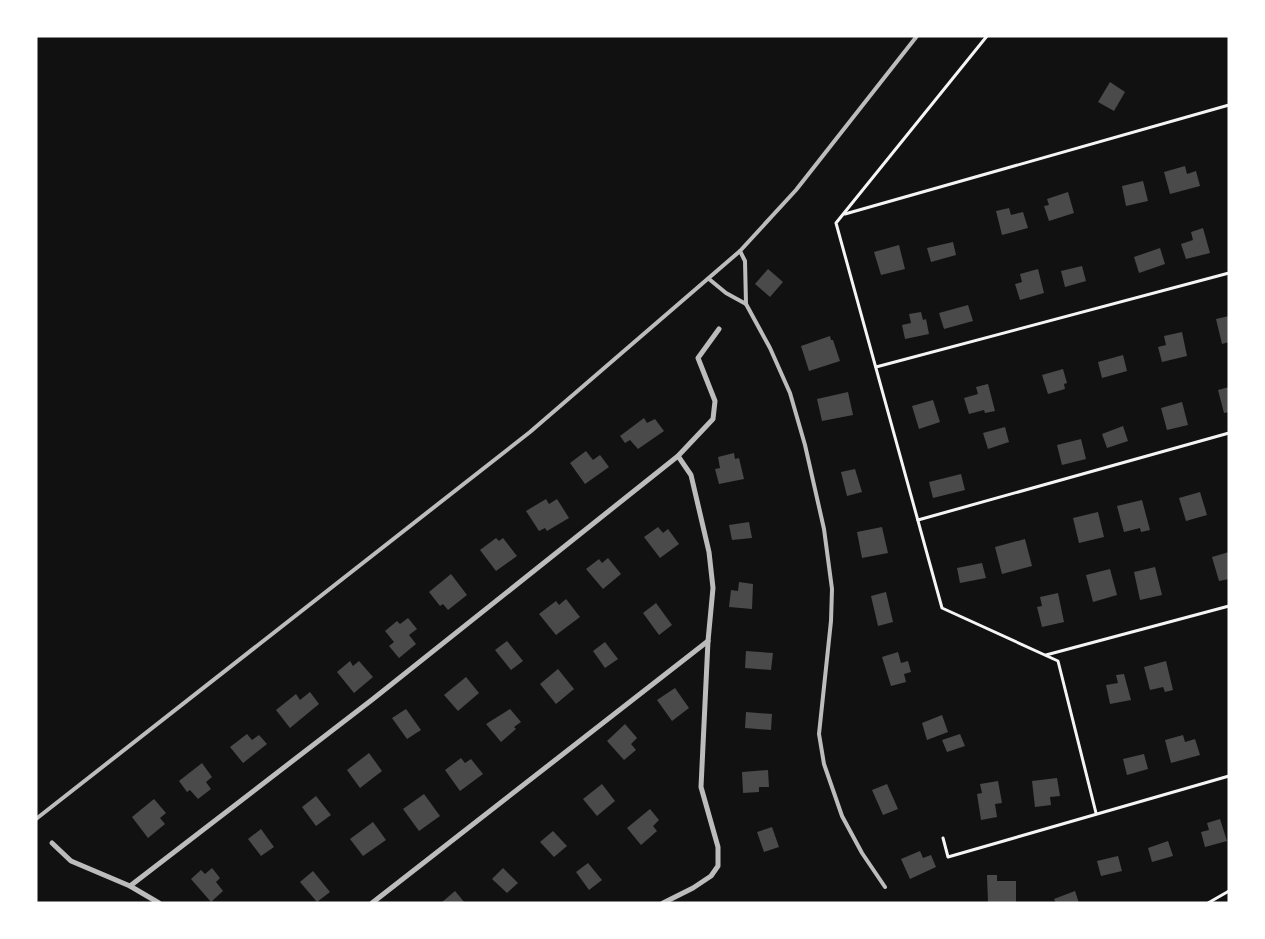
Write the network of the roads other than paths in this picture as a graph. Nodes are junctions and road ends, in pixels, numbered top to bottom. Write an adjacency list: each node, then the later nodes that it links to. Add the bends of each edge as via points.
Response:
1 (917, 36): 2 (lane, via 796,190)
2 (740, 251): 3 (lane); 4 (lane, via 745,261)
3 (709, 279): 4 (lane); 8 (lane, via 530,432)
4 (746, 304): 11 (lane, via 790,393 824,528 832,589 819,734 824,764 842,816)
5 (719, 329): 6 (street, via 698,358 715,400 713,419)
6 (678, 456): 7 (street, via 691,475 709,552 713,588); 10 (street, via 418,664)
7 (708, 641): 13 (street); 14 (street, via 701,787 718,847 718,866 711,876)
8 (36, 819)
9 (52, 843): 10 (street, via 71,862)
10 (130, 886): 12 (street)
11 (885, 887)
12 (159, 903)
13 (372, 903)
14 (663, 903)

